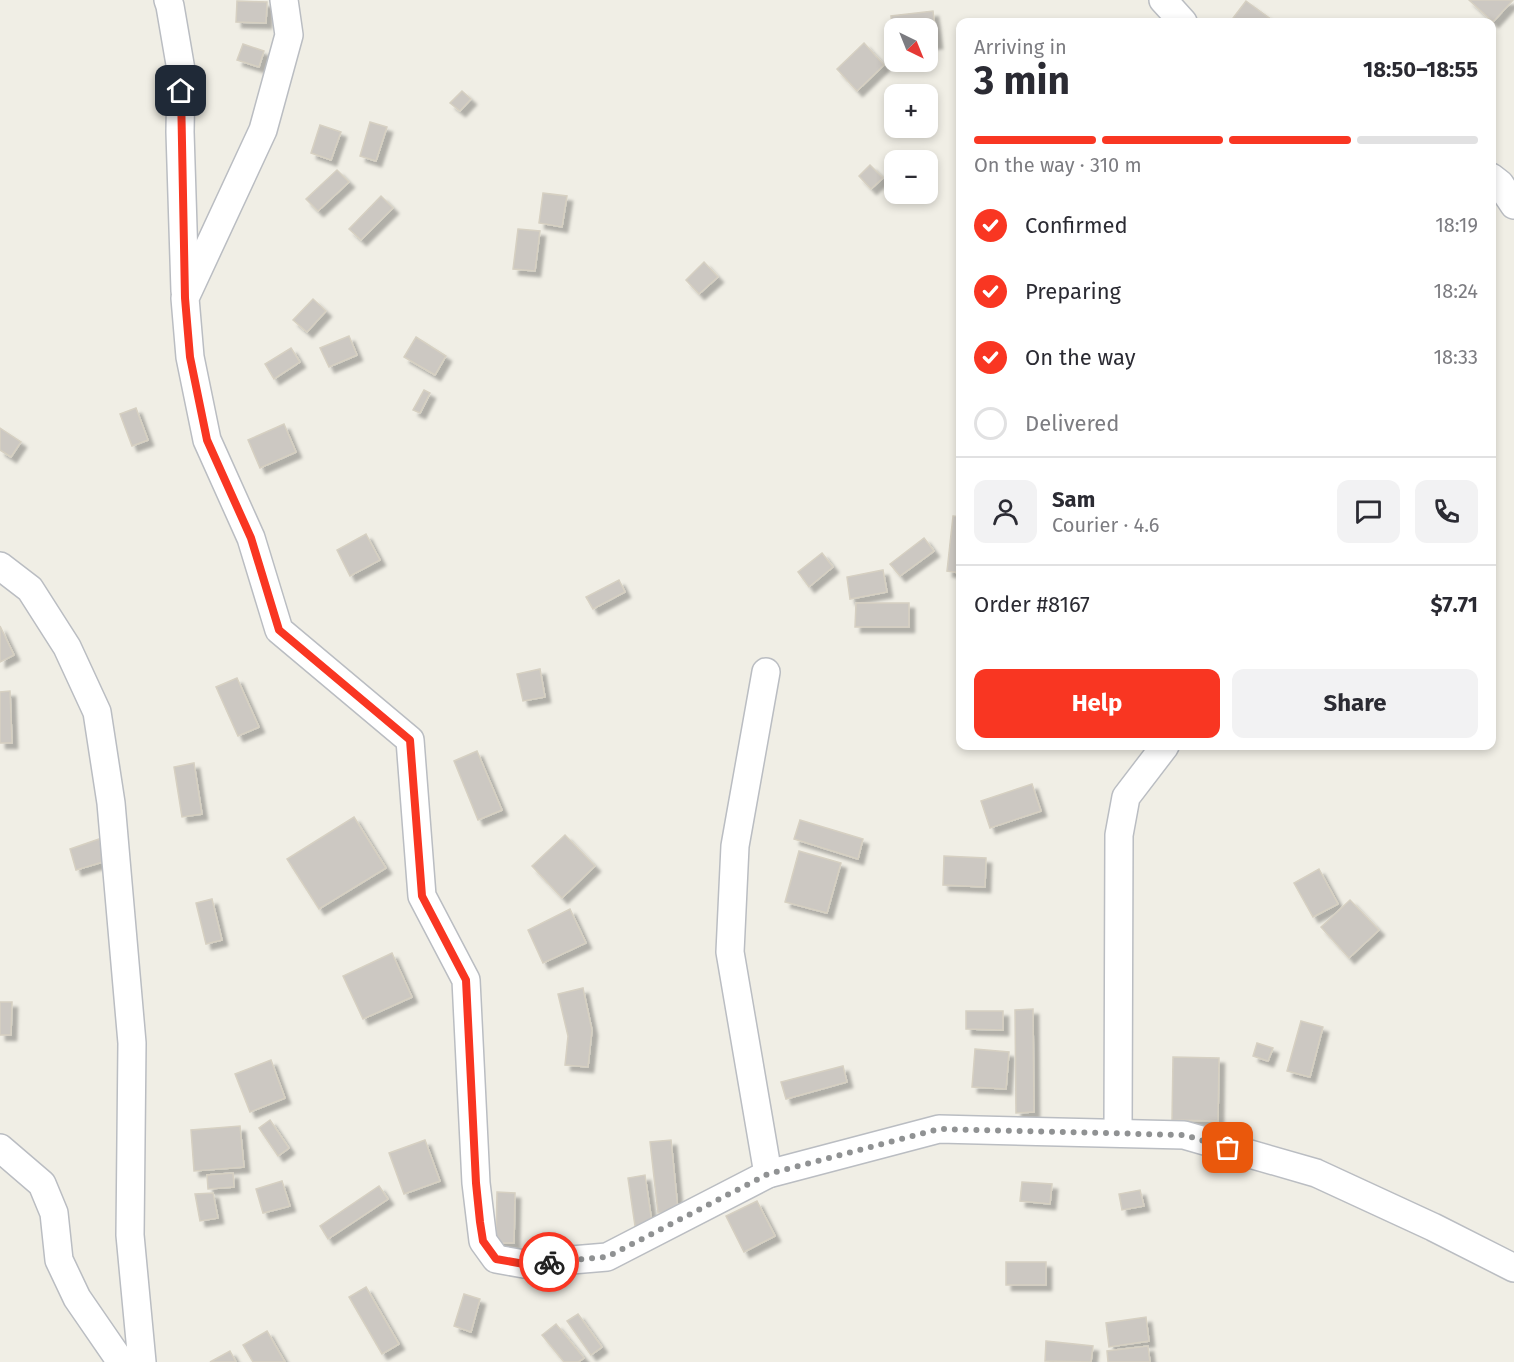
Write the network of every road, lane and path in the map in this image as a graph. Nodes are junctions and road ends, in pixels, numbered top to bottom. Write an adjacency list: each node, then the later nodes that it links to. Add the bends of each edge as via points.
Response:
1 (168, 0): 7 (street, via 181,70)
2 (284, 0): 7 (street, via 289,35 263,130)
3 (1163, 0): 4 (street)
4 (1179, 18)
5 (1496, 181): 6 (street)
6 (1514, 205)
7 (185, 298): 13 (street, via 190,357 207,440 251,538 279,630 410,740 422,896 466,980 476,1183 483,1241 496,1259 524,1264 607,1257)
8 (0, 566): 16 (street, via 30,589 67,647 97,712 111,803 132,1043 130,1235)
9 (766, 672): 13 (street, via 735,846 730,952)
10 (1162, 750): 11 (street, via 1126,797 1119,835)
11 (1118, 1132): 13 (street, via 939,1129); 14 (street, via 1184,1135 1316,1173)
12 (0, 1148): 15 (street, via 42,1184 54,1213 59,1260 77,1298)
13 (768, 1174)
14 (1514, 1268)
15 (121, 1362)
16 (142, 1362)

